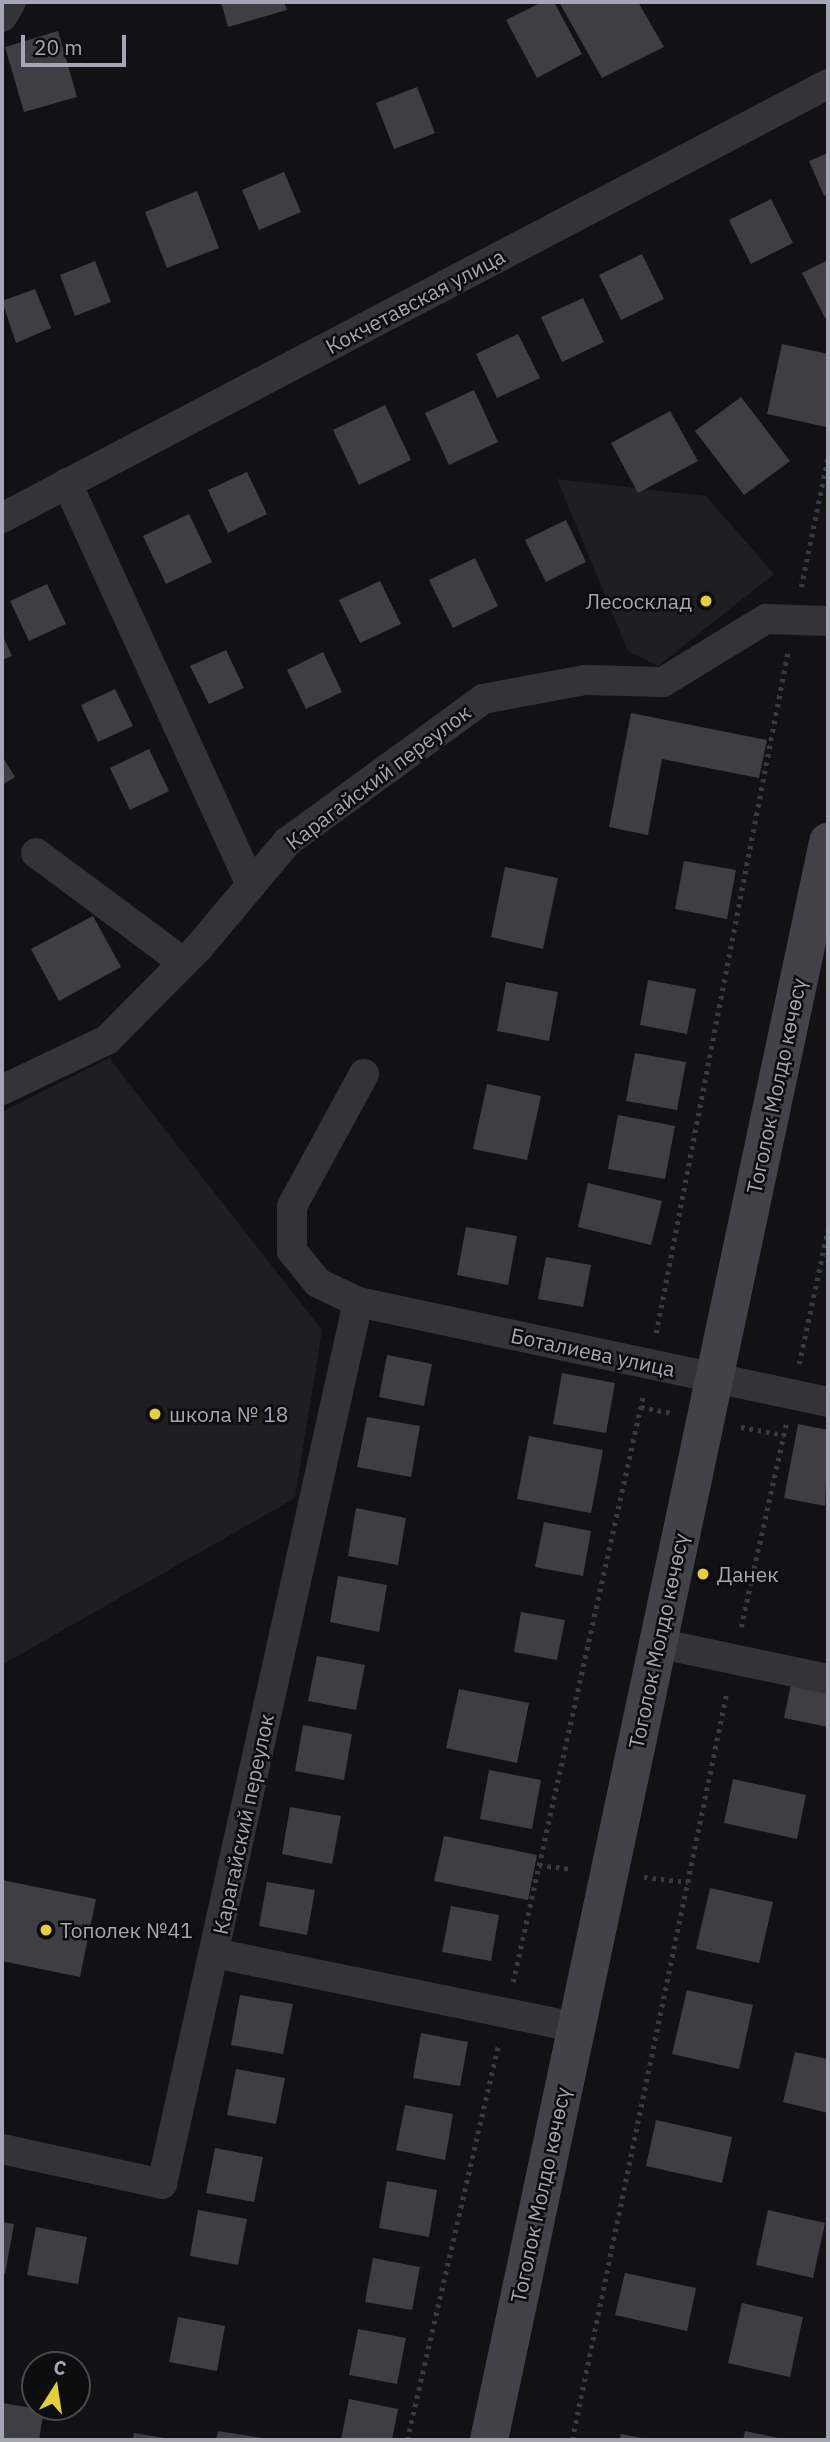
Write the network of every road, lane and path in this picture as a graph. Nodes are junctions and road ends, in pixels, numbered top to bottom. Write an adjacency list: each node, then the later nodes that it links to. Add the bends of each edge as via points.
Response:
1 (11, 2): 2 (street)
2 (2, 17)
3 (828, 84): 5 (street, Кокчетавская улица)
4 (828, 457): 7 (path)
5 (67, 483): 6 (street, Кокчетавская улица); 11 (street)
6 (2, 518)
7 (795, 615): 8 (street, Карагайский переулок); 11 (street, Карагайский переулок, via 766,618 663,682 586,680 483,699 287,842); 17 (path)
8 (828, 621)
9 (828, 842): 18 (main road, Тоголок Молдо көчөсү)
10 (36, 853): 12 (street)
11 (251, 884): 12 (street, Карагайский переулок)
12 (184, 963): 14 (street, Карагайский переулок, via 107,1040)
13 (364, 1074): 16 (street, Боталиева улица, via 292,1206 287,1229 307,1274)
14 (2, 1090)
15 (828, 1229): 19 (path)
16 (358, 1302): 17 (street, Боталиева улица); 24 (street, Карагайский переулок)
17 (650, 1364): 18 (street, Боталиева улица); 25 (path)
18 (715, 1378): 19 (street, Боталиева улица); 21 (main road, Тоголок Молдо көчөсү)
19 (792, 1394): 20 (street, Боталиева улица); 22 (path)
20 (828, 1402)
21 (657, 1643): 22 (street); 26 (main road, Тоголок Молдо көчөсү)
22 (734, 1658): 23 (street); 30 (path)
23 (828, 1679)
24 (214, 1953): 25 (street); 27 (street, Карагайский переулок, via 162,2184)
25 (506, 2013): 26 (street); 28 (path)
26 (575, 2027): 29 (main road, Тоголок Молдо көчөсү)
27 (2, 2149)
28 (407, 2440)
29 (489, 2440)
30 (572, 2440)

